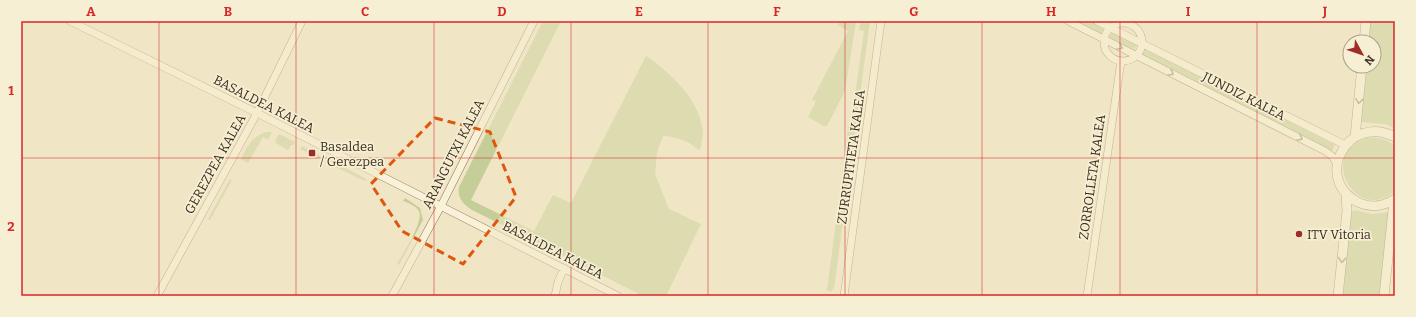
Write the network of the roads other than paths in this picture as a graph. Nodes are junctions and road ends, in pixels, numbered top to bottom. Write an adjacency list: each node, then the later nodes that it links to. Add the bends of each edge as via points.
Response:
1 (70, 21): 15 (street, BASALDEA KALEA)
2 (302, 21): 15 (street, GEREZPEA KALEA)
3 (534, 21): 22 (street, ARANGUTXI KALEA)
4 (881, 21): 28 (street, ZURRUPITIETA KALEA)
5 (1068, 21): 10 (street, JUNDIZ KALEA)
6 (1097, 21): 8 (street, JUNDIZ KALEA)
7 (1366, 21): 9 (street)
8 (1110, 28): 10 (street); 11 (street, JUNDIZ KALEA); 11 (street, via 1117,23 1130,24 1139,31)
9 (1365, 34)
10 (1104, 39): 12 (street, JUNDIZ KALEA, one-way to 12); 13 (street, via 1106,51)
11 (1142, 44): 12 (street); 18 (street, JUNDIZ KALEA)
12 (1136, 56): 13 (street); 19 (street, JUNDIZ KALEA, one-way to 19, via 1325,151)
13 (1121, 61): 29 (street, ZORROLLETA KALEA)
14 (1361, 74): 16 (street, one-way to 16)
15 (257, 113): 22 (street, BASALDEA KALEA); 24 (street, GEREZPEA KALEA)
16 (1355, 137): 17 (street, via 1371,131 1384,132); 18 (street)
17 (1395, 138)
18 (1345, 145): 19 (street)
19 (1337, 164): 20 (street, via 1340,185)
20 (1346, 194): 21 (street, via 1369,205); 30 (street, one-way to 30, via 1347,212)
21 (1394, 200): 31 (street)
22 (441, 206): 23 (street, BASALDEA KALEA); 25 (street, ARANGUTXI KALEA)
23 (564, 268): 26 (street); 27 (street, BASALDEA KALEA)
24 (157, 296)
25 (392, 296)
26 (555, 296)
27 (618, 296)
28 (844, 296)
29 (1087, 296)
30 (1338, 296)
31 (1384, 296)

